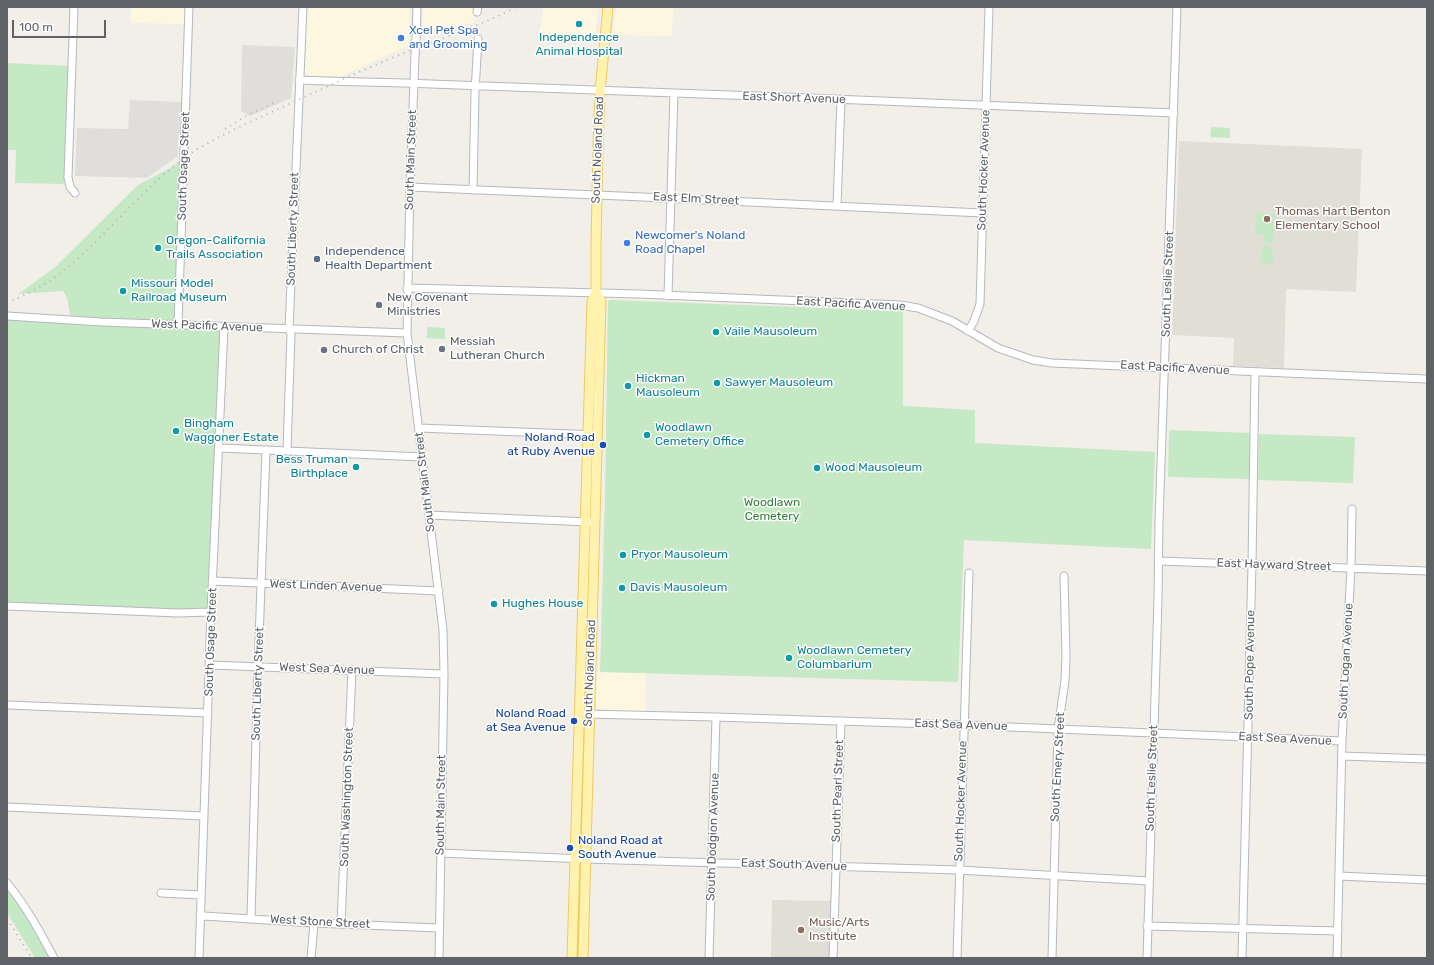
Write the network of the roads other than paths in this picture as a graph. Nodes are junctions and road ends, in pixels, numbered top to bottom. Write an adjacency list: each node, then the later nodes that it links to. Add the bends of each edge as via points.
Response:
1 (74, 7): 19 (street, via 68,177 70,187)
2 (189, 7): 28 (street, South Osage Street)
3 (303, 7): 9 (street, South Liberty Street)
4 (417, 7): 10 (street, South Main Street, bridge)
5 (608, 7): 12 (main road, South Noland Road)
6 (990, 7): 15 (street, South Hocker Avenue)
7 (1177, 7): 16 (street, South Leslie Street)
8 (478, 39): 11 (street)
9 (299, 80): 10 (street, East Short Avenue); 30 (street, South Liberty Street)
10 (414, 83): 11 (street, East Short Avenue); 17 (street, South Main Street)
11 (475, 86): 12 (street, East Short Avenue); 18 (street)
12 (600, 91): 13 (street, East Short Avenue); 20 (main road, South Noland Road)
13 (674, 93): 14 (street, East Short Avenue); 21 (street)
14 (841, 100): 15 (street, East Short Avenue); 22 (street)
15 (986, 105): 16 (street, East Short Avenue); 23 (street, South Hocker Avenue)
16 (1174, 113): 33 (street, South Leslie Street)
17 (410, 187): 18 (street, East Elm Street); 24 (street, South Main Street)
18 (473, 190): 20 (street, East Elm Street)
19 (75, 193)
20 (597, 194): 21 (street, East Elm Street); 25 (main road, South Noland Road)
21 (670, 198): 22 (street, East Elm Street); 26 (street)
22 (837, 206): 23 (street, East Elm Street)
23 (982, 213): 31 (street, South Hocker Avenue, via 980,304)
24 (407, 288): 25 (street, East Pacific Avenue); 32 (street, South Main Street)
25 (596, 293): 26 (street, East Pacific Avenue); 37 (main road, South Noland Road, via 592,301); 38 (main road, South Noland Road, via 601,301)
26 (668, 296): 31 (street, East Pacific Avenue, via 900,305 929,312)
27 (7, 316): 28 (street, West Pacific Avenue)
28 (178, 325): 29 (street, West Pacific Avenue)
29 (224, 327): 30 (street, West Pacific Avenue); 39 (street, South Osage Street)
30 (289, 329): 32 (street, West Pacific Avenue); 41 (street, South Liberty Street, via 291,334)
31 (968, 331): 33 (street, East Pacific Avenue, via 998,348 1033,360)
32 (407, 333): 36 (street, South Main Street)
33 (1165, 368): 34 (street, East Pacific Avenue); 46 (street, South Leslie Street)
34 (1255, 372): 35 (street, East Pacific Avenue); 47 (street, South Pope Avenue)
35 (1427, 379)
36 (419, 428): 37 (street); 42 (street, South Main Street)
37 (587, 435): 38 (street); 45 (main road, South Noland Road)
38 (598, 435): 45 (main road, South Noland Road)
39 (220, 448): 40 (street); 52 (street, South Osage Street)
40 (266, 450): 41 (street); 53 (street, South Liberty Street)
41 (287, 451): 42 (street)
42 (422, 457): 44 (street, South Main Street)
43 (1352, 509): 48 (street, South Logan Avenue)
44 (429, 515): 45 (street); 54 (street, South Main Street)
45 (590, 522): 63 (main road, South Noland Road)
46 (1159, 560): 47 (street, East Hayward Street); 68 (street, South Leslie Street)
47 (1252, 564): 48 (street, East Hayward Street); 69 (street, South Pope Avenue)
48 (1351, 568): 49 (street, East Hayward Street); 70 (street, South Logan Avenue)
49 (1427, 571)
50 (969, 573): 66 (street, South Hocker Avenue)
51 (1064, 576): 67 (street, South Emery Street, via 1066,657)
52 (213, 581): 53 (street, West Linden Avenue); 56 (street, South Osage Street)
53 (261, 583): 54 (street, West Linden Avenue); 58 (street, South Liberty Street)
54 (439, 591): 60 (street, South Main Street)
55 (7, 606): 56 (street)
56 (211, 612): 57 (street, South Osage Street)
57 (210, 665): 58 (street, West Sea Avenue); 62 (street, South Osage Street)
58 (258, 667): 59 (street, West Sea Avenue); 88 (street, South Liberty Street)
59 (352, 670): 60 (street, West Sea Avenue); 90 (street, South Washington Street)
60 (444, 674): 75 (street, South Main Street)
61 (7, 705): 62 (street)
62 (208, 713): 74 (street, South Osage Street)
63 (585, 714): 64 (street, East Sea Avenue); 76 (main road, South Noland Road)
64 (716, 717): 65 (street, East Sea Avenue); 77 (street, South Dodgion Avenue)
65 (841, 721): 66 (street, East Sea Avenue); 78 (street, South Pearl Street)
66 (963, 725): 67 (street, East Sea Avenue); 79 (street, South Hocker Avenue)
67 (1058, 728): 68 (street, East Sea Avenue); 80 (street, South Emery Street)
68 (1153, 732): 69 (street, East Sea Avenue); 83 (street, South Leslie Street)
69 (1248, 737): 70 (street, East Sea Avenue); 93 (street, South Pope Avenue)
70 (1342, 741): 71 (street, South Logan Avenue)
71 (1342, 756): 72 (street, East Sea Avenue); 81 (street, South Logan Avenue)
72 (1427, 759)
73 (7, 807): 74 (street)
74 (203, 816): 86 (street, South Osage Street)
75 (440, 853): 76 (street, East South Avenue); 92 (street, South Main Street)
76 (580, 859): 77 (street, East South Avenue); 99 (main road, South Noland Road); 100 (main road, South Noland Road)
77 (712, 862): 78 (street, East South Avenue); 101 (street, South Dodgion Avenue)
78 (836, 866): 79 (street, East South Avenue); 102 (street, South Pearl Street)
79 (959, 870): 80 (street, East South Avenue); 103 (street, South Hocker Avenue)
80 (1054, 876): 83 (street, East South Avenue); 104 (street, South Emery Street)
81 (1339, 876): 82 (street); 94 (street, South Logan Avenue)
82 (1427, 880)
83 (1149, 881): 91 (street, South Leslie Street)
84 (7, 884): 95 (street, via 33,920)
85 (161, 893): 86 (street)
86 (201, 895): 87 (street, South Osage Street)
87 (200, 914): 88 (street, West Stone Street); 96 (street, South Osage Street)
88 (251, 918): 89 (street, West Stone Street)
89 (314, 923): 90 (street, West Stone Street); 97 (street)
90 (341, 924): 92 (street, West Stone Street)
91 (1147, 926): 93 (street); 105 (street, South Leslie Street)
92 (439, 928): 98 (street, South Main Street)
93 (1244, 928): 94 (street); 106 (street, South Pope Avenue)
94 (1338, 931): 107 (street, South Logan Avenue)
95 (54, 958)
96 (199, 958)
97 (312, 958)
98 (439, 958)
99 (572, 958)
100 (583, 958)
101 (709, 958)
102 (833, 958)
103 (957, 958)
104 (1052, 958)
105 (1146, 958)
106 (1242, 958)
107 (1337, 958)

